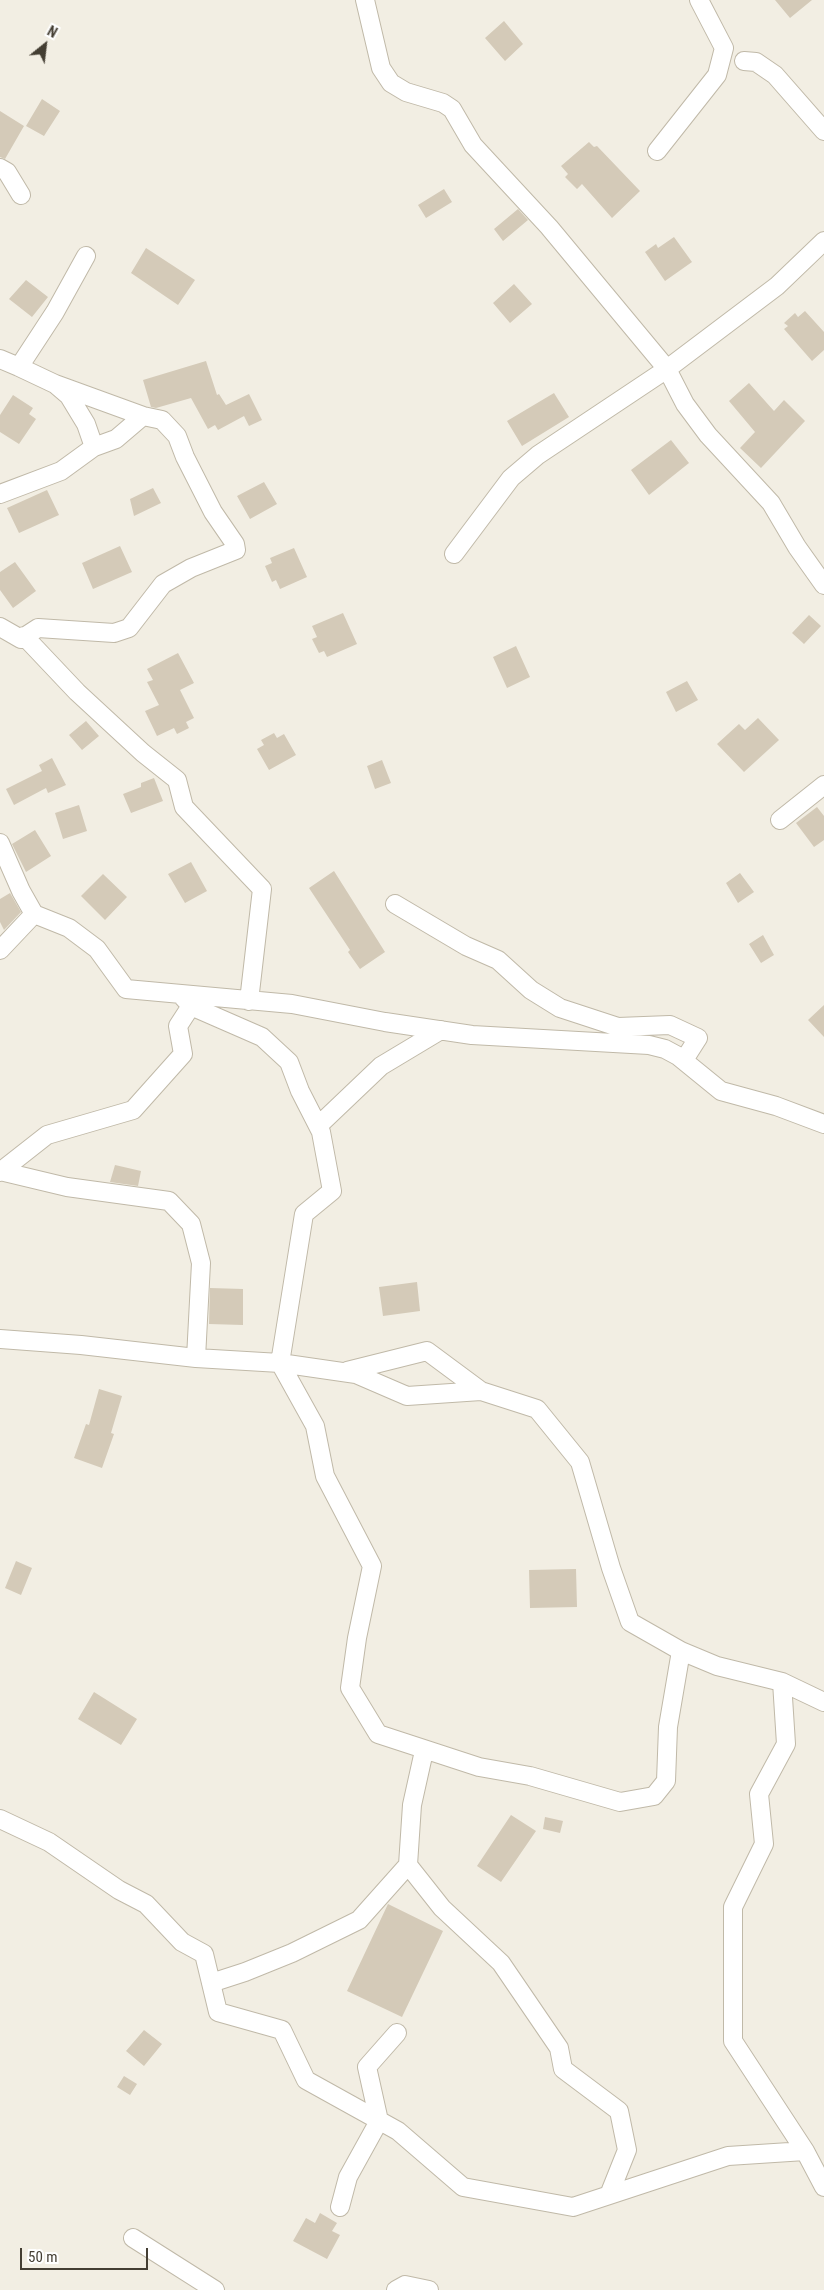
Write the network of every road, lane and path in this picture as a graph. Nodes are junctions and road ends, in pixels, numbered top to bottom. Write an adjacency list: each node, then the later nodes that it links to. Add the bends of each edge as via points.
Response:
1 (365, 0): 14 (street, via 381,68 391,83 452,109 473,145 549,227)
2 (698, 0): 3 (street)
3 (724, 48): 4 (street); 5 (street)
4 (744, 61): 5 (street); 6 (street, via 756,62 775,75)
5 (717, 75): 7 (street)
6 (824, 131)
7 (657, 151)
8 (0, 168): 9 (street, via 7,172)
9 (21, 195)
10 (824, 241): 14 (street, via 777,286)
11 (86, 256): 13 (street)
12 (0, 359): 13 (street)
13 (19, 367): 15 (street)
14 (667, 369): 19 (street, via 538,455 517,473); 20 (street, via 685,404 708,435 772,503)
15 (55, 384): 16 (street); 17 (street, via 69,396 86,424)
16 (143, 416): 17 (street, via 116,439); 22 (street, via 162,420 177,436 185,458 236,550 191,568 163,584 129,628 114,633 38,628)
17 (94, 447): 18 (street, via 61,470)
18 (0, 494)
19 (454, 554)
20 (824, 586)
21 (0, 627): 22 (street, via 20,639)
22 (24, 636): 30 (street, via 77,692 177,780 184,807 262,889)
23 (824, 786): 24 (street)
24 (780, 820)
25 (0, 843): 27 (street)
26 (395, 904): 32 (street, via 466,946 498,960 531,990 560,1008 618,1027 670,1025 698,1038)
27 (34, 914): 28 (street); 29 (street, via 69,928 97,949 126,990)
28 (0, 950)
29 (186, 1001): 30 (street); 34 (street, via 262,1037 289,1062); 35 (street, via 178,1026 183,1054 133,1110 48,1135)
30 (249, 1001): 31 (street, via 292,1004)
31 (441, 1030): 32 (street, via 472,1035 649,1045 665,1049); 34 (street, via 381,1066)
32 (684, 1060): 33 (street, via 721,1091)
33 (824, 1124)
34 (318, 1126): 38 (street, via 332,1191 304,1214)
35 (0, 1171): 37 (street, via 68,1187 169,1201 191,1224 201,1263)
36 (0, 1338): 37 (street)
37 (196, 1358): 38 (street)
38 (280, 1363): 39 (street); 44 (street, via 315,1426 325,1476 372,1566 350,1688 378,1734)
39 (344, 1372): 40 (street, via 407,1396); 40 (street, via 428,1351)
40 (481, 1391): 41 (street, via 537,1409 580,1462 630,1622)
41 (681, 1651): 42 (street, via 717,1666); 44 (street, via 668,1727 666,1781 654,1796 620,1802 530,1776 479,1768)
42 (782, 1682): 43 (street); 50 (street, via 786,1744 759,1794 764,1844 733,1908 733,2041)
43 (824, 1702)
44 (424, 1751): 46 (street, via 412,1805)
45 (0, 1819): 47 (street, via 49,1842 119,1890 146,1904 182,1942 204,1954)
46 (408, 1865): 47 (street, via 359,1920 292,1953); 52 (street, via 442,1908 501,1963 559,2048 563,2069 619,2111 627,2150)
47 (211, 1983): 49 (street, via 218,2012 282,2030 306,2080)
48 (397, 2033): 49 (street, via 367,2067)
49 (379, 2121): 52 (street, via 398,2131 463,2187 573,2207); 53 (street, via 348,2177)
50 (805, 2151): 51 (street); 52 (street, via 728,2156)
51 (824, 2187)
52 (609, 2195)
53 (340, 2207)
54 (133, 2238): 55 (street)
55 (215, 2290)
56 (396, 2290): 57 (street, via 405,2285)
57 (429, 2290)

